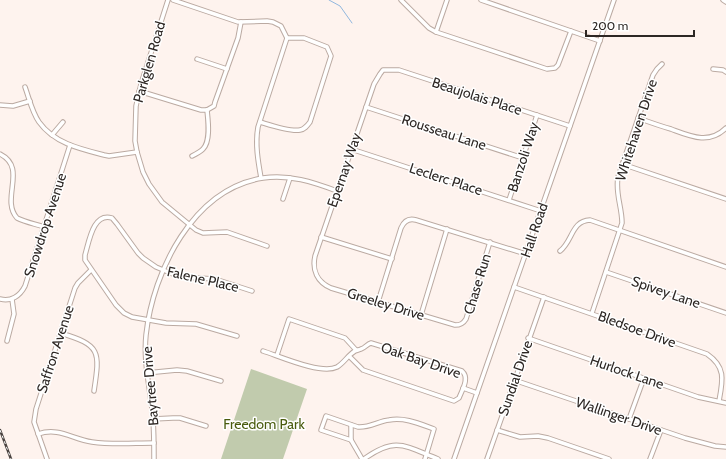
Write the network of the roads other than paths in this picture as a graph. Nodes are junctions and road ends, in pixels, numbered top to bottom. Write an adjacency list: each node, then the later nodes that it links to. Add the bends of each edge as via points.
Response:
1 (168, 0): 23 (street, Parkglen Road)
2 (173, 0): 11 (street)
3 (401, 0): 13 (street)
4 (447, 0): 13 (street)
5 (481, 0): 10 (street)
6 (499, 0): 10 (street)
7 (614, 0): 15 (street, Hall Road)
8 (723, 0): 9 (street)
9 (726, 2)
10 (498, 5): 12 (street)
11 (241, 22): 14 (street, via 273,22 281,26); 18 (street)
12 (571, 31): 13 (street, via 558,65 552,69); 15 (street)
13 (436, 32)
14 (288, 38): 31 (street); 31 (street, via 304,38 327,47 331,56 329,66 306,127 296,130)
15 (600, 41): 32 (street, Hall Road)
16 (197, 59): 18 (street)
17 (662, 64): 29 (street, Whitehaven Drive, via 653,75)
18 (227, 69): 27 (street, via 216,102)
19 (713, 69): 21 (street)
20 (384, 70): 26 (street, Epernay Way, via 374,84); 28 (street, Beaujolais Place, via 399,70)
21 (726, 72)
22 (25, 87): 24 (street)
23 (139, 91): 27 (street); 37 (street, Parkglen Road, via 135,119)
24 (30, 101): 25 (street, via 12,106); 34 (street, via 39,122)
25 (0, 104)
26 (366, 107): 36 (street, Epernay Way); 40 (street, Rousseau Lane)
27 (207, 110): 39 (street, via 209,125 206,144)
28 (537, 115): 32 (street, Beaujolais Place); 40 (street, Banzoli Way)
29 (638, 118): 33 (street, via 699,138 710,138); 41 (street, Whitehaven Drive)
30 (63, 122): 34 (street)
31 (260, 122): 42 (street, via 256,139)
32 (570, 126): 50 (street, Hall Road)
33 (726, 128)
34 (52, 135): 35 (street)
35 (70, 145): 37 (street, via 104,156); 52 (street, Snowdrop Avenue)
36 (351, 149): 45 (street, Epernay Way); 48 (street, Leclerc Place)
37 (137, 152): 51 (street, Parkglen Road, via 143,172 157,196)
38 (0, 154): 44 (street, via 10,165)
39 (192, 156)
40 (523, 158): 48 (street, Banzoli Way)
41 (622, 164): 47 (street); 54 (street, Whitehaven Drive, via 617,183 622,210)
42 (261, 178): 43 (street, Baytree Drive); 51 (street, Baytree Drive, via 237,186 219,196 206,206)
43 (290, 178): 45 (street, Baytree Drive); 46 (street)
44 (8, 179)
45 (337, 191): 55 (street, Epernay Way)
46 (283, 199)
47 (726, 199)
48 (509, 200): 50 (street, Leclerc Place)
49 (8, 208): 52 (street, via 16,217)
50 (541, 210): 59 (street, Hall Road)
51 (190, 225): 57 (street, Parkglen Road, via 203,233 224,232); 63 (street, Baytree Drive, via 180,237)
52 (44, 227): 70 (street, Snowdrop Avenue, via 25,286 20,294)
53 (447, 229): 56 (street); 60 (street, via 413,219 407,220 401,228); 74 (street)
54 (620, 229): 58 (street, via 587,220 575,227 566,246); 61 (street); 64 (street, Whitehaven Drive)
55 (321, 237): 60 (street); 65 (street, Epernay Way, via 314,261)
56 (490, 242): 59 (street); 76 (street, Chase Run, via 467,316)
57 (267, 246)
58 (560, 251)
59 (526, 254): 66 (street, Hall Road)
60 (392, 259): 71 (street)
61 (726, 266)
62 (91, 270): 63 (street, Falene Place, via 85,255 94,226 98,220 106,217 112,218 143,258); 75 (street, via 120,310 132,317); 77 (street, Saffron Avenue, via 75,288)
63 (163, 270): 67 (street, Falene Place, via 187,278 215,279); 75 (street, Baytree Drive)
64 (606, 272): 72 (street, Whitehaven Drive); 73 (street, Spivey Lane)
65 (315, 273): 71 (street, Greeley Drive, via 327,286)
66 (514, 287): 68 (street, Bledsoe Drive); 91 (street, Hall Road)
67 (252, 291)
68 (544, 297): 72 (street, Bledsoe Drive); 79 (street, Sundial Drive)
69 (0, 299): 70 (street)
70 (12, 299): 80 (street, via 14,314)
71 (378, 302): 74 (street, Greeley Drive)
72 (592, 313): 92 (street, Bledsoe Drive, via 716,359 723,375)
73 (726, 313)
74 (421, 315): 76 (street, Greeley Drive, via 455,325)
75 (148, 320): 78 (street, via 196,324); 85 (street, Baytree Drive)
76 (462, 324)
77 (60, 333): 90 (street, via 84,341 96,353 98,362); 100 (street, Saffron Avenue, via 35,414 34,422)
78 (237, 336)
79 (528, 338): 86 (street, Hurlock Lane); 87 (street, Sundial Drive)
80 (7, 341)
81 (356, 350): 83 (street, via 345,338 289,319); 84 (street, Oak Bay Drive); 89 (street, Oak Bay Drive, via 371,343 462,371 466,377)
82 (263, 351): 83 (street, Oak Bay Drive)
83 (277, 356): 84 (street, Oak Bay Drive, via 312,368 330,369 337,367)
84 (349, 356): 89 (street, via 363,370 450,401 458,400)
85 (146, 373): 88 (street, via 187,371); 95 (street, Baytree Drive)
86 (644, 378): 92 (street, Hurlock Lane); 94 (street)
87 (514, 380): 94 (street, Wallinger Drive); 98 (street, Sundial Drive)
88 (222, 381)
89 (463, 388): 91 (street, Oak Bay Drive)
90 (94, 391)
91 (477, 393): 110 (street, Hall Road)
92 (719, 402): 93 (street, Hurlock Lane)
93 (726, 403)
94 (629, 419): 99 (street, Wallinger Drive)
95 (153, 420): 97 (street, via 180,418); 102 (street, Baytree Drive)
96 (351, 425): 101 (street); 101 (street, via 326,416 321,430); 104 (street, via 363,427 389,420 405,419 434,429)
97 (206, 426)
98 (497, 430): 111 (street, Sundial Drive); 112 (street, via 520,437 548,438)
99 (661, 430): 103 (street, Wallinger Drive); 113 (street)
100 (38, 434): 102 (street, via 51,431 111,444); 105 (street, Saffron Avenue)
101 (351, 440): 107 (street)
102 (154, 443): 106 (street, Baytree Drive)
103 (726, 447)
104 (426, 454): 107 (street, via 398,444 382,447); 108 (street); 109 (street)
105 (47, 459)
106 (154, 459)
107 (363, 459)
108 (424, 459)
109 (438, 459)
110 (454, 459)
111 (487, 459)
112 (609, 459)
113 (650, 459)

